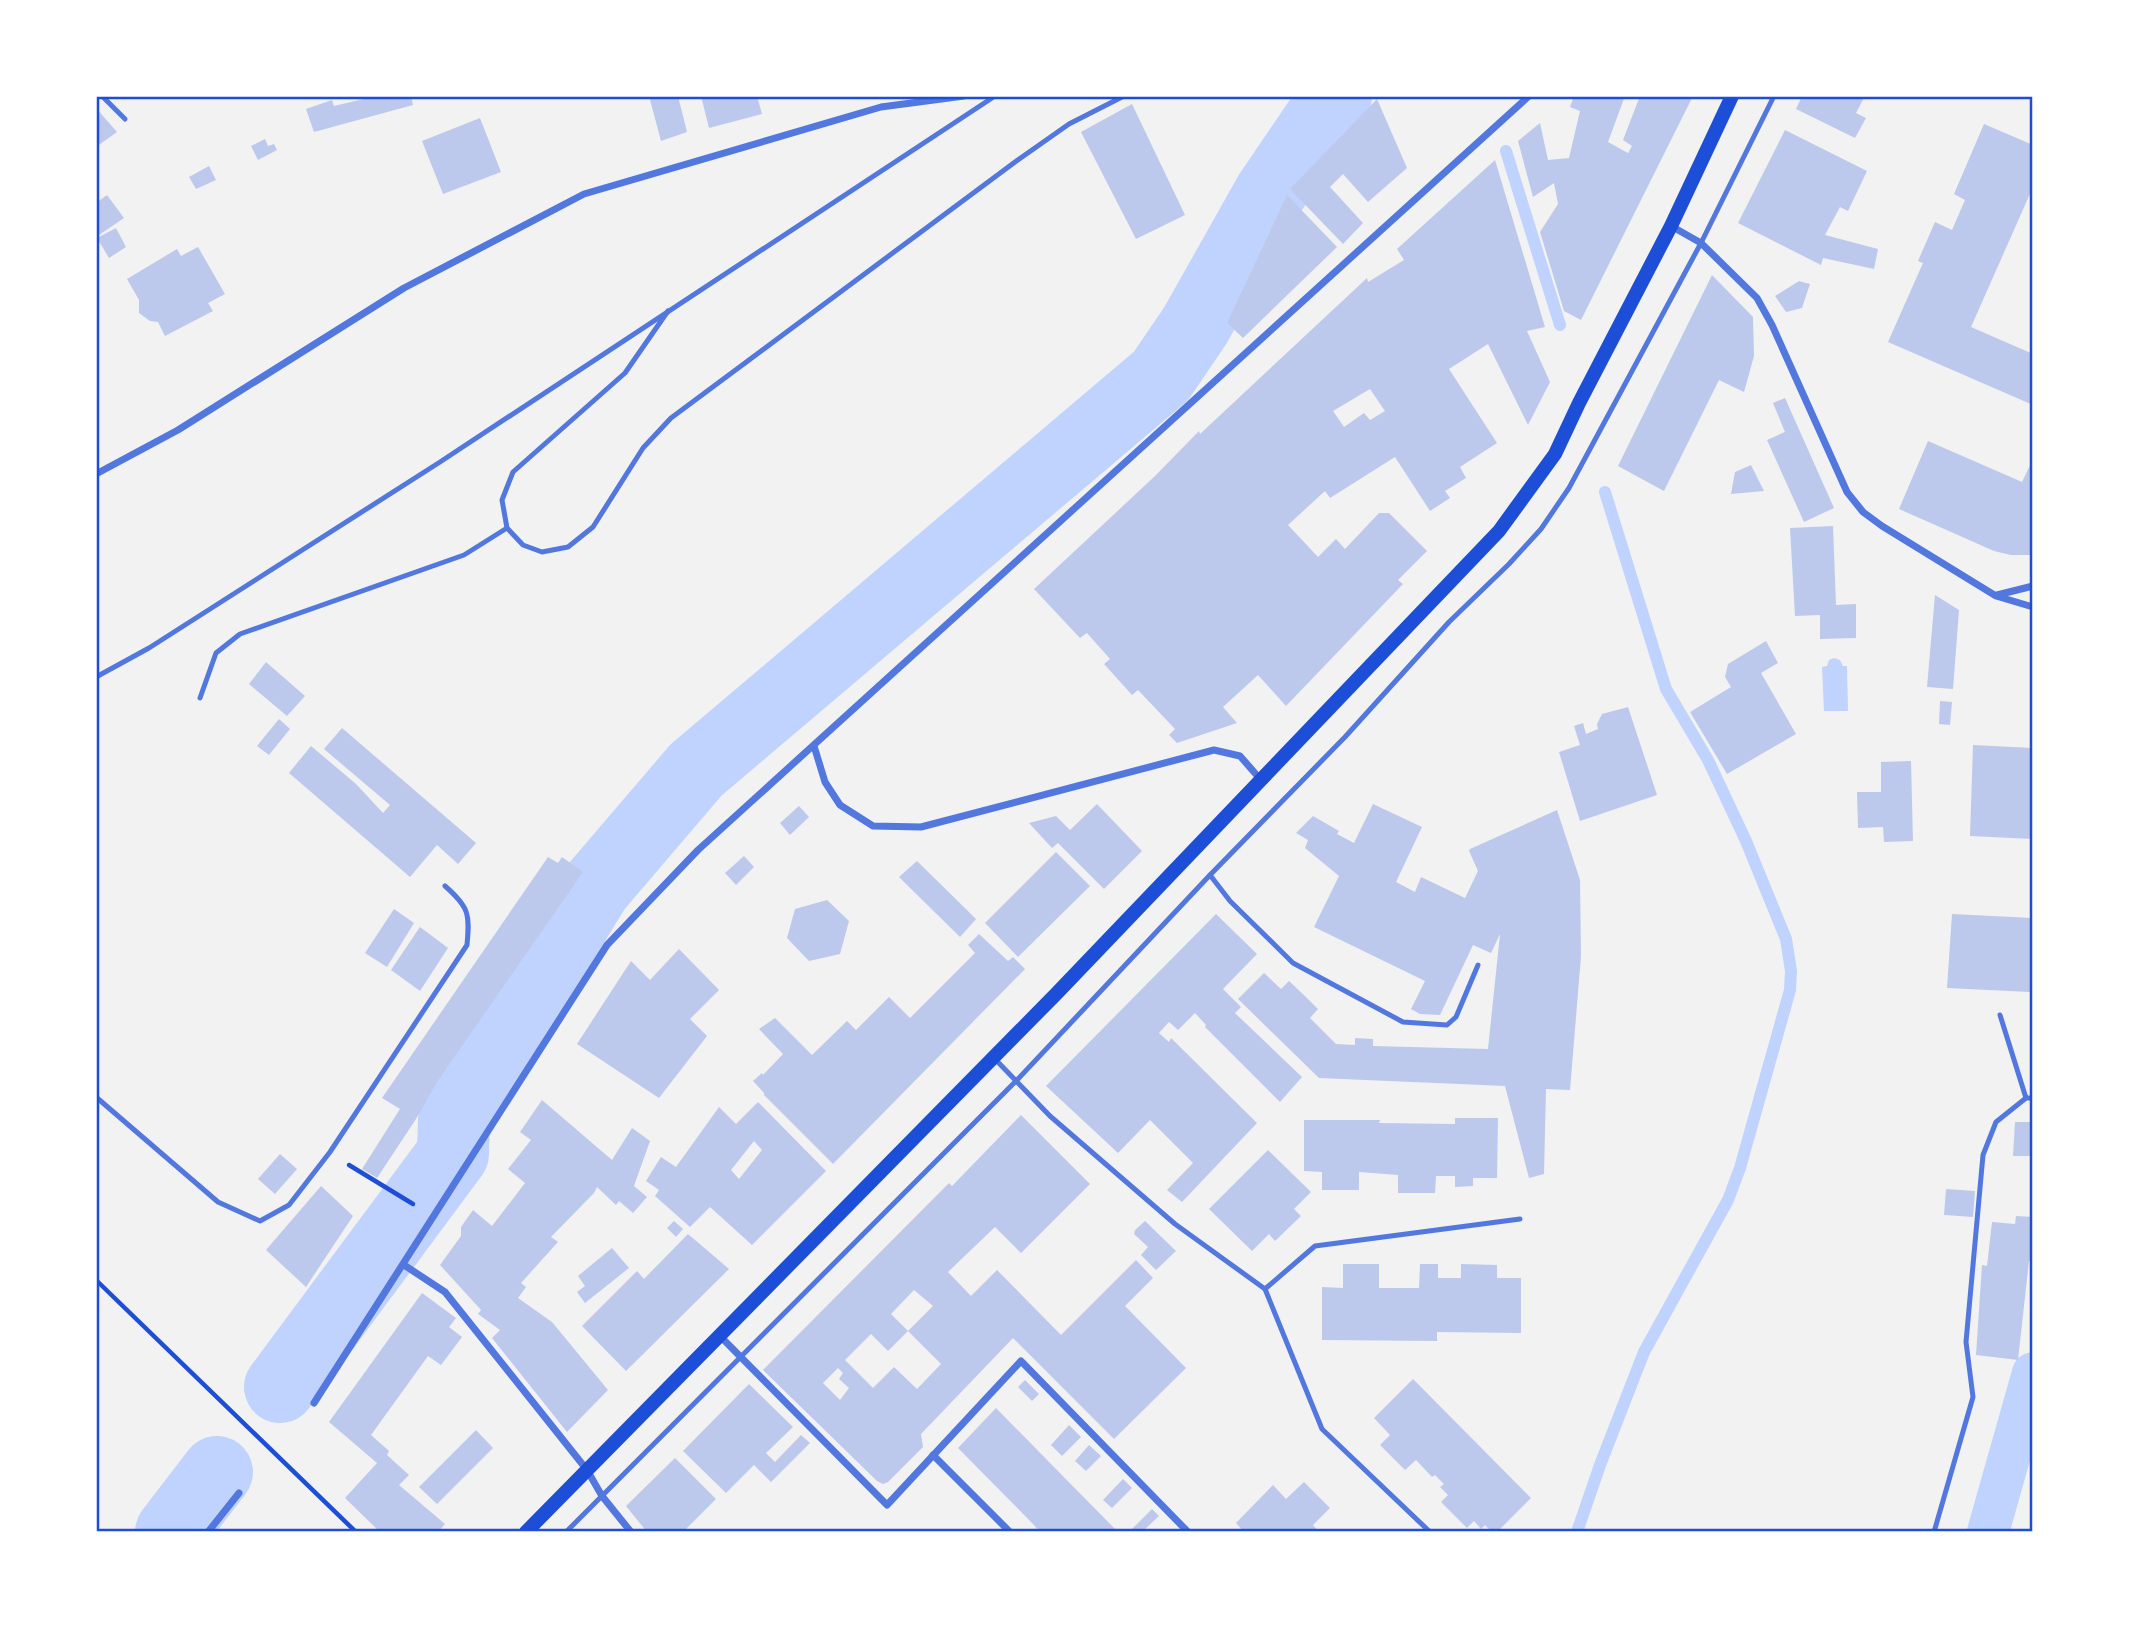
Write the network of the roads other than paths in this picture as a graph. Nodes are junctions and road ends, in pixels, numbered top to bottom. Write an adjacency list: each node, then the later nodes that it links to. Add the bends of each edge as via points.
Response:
1 (102, 96): 8 (lane)
2 (964, 96): 12 (street, via 881,107 584,194 404,288 178,430)
3 (995, 96): 11 (lane)
4 (1124, 96): 13 (lane, via 1069,124 1026,154 671,418 643,448 593,527 568,547 542,552 523,545)
5 (1529, 96): 19 (street)
6 (1732, 96): 9 (main road)
7 (1774, 96): 10 (lane)
8 (125, 119)
9 (1671, 226): 10 (street); 20 (main road, via 1555,454 1507,520)
10 (1701, 243): 15 (street, via 1757,298 1847,492 1863,512); 21 (lane, via 1569,488 1541,528)
11 (668, 311): 13 (lane, via 625,373 513,472 502,500); 17 (lane, via 440,462)
12 (96, 474)
13 (507, 528): 18 (lane, via 464,555 240,634 216,653)
14 (2033, 586): 15 (street)
15 (1996, 596): 16 (street)
16 (2033, 607)
17 (96, 677)
18 (200, 698)
19 (814, 746): 20 (street, via 825,782 840,805 873,826 921,827 1214,750 1240,756); 30 (street, via 698,850 607,945)
20 (1262, 780): 25 (main road)
21 (1210, 875): 23 (lane, via 1293,963 1403,1022 1447,1026 1456,1017); 26 (lane)
22 (445, 886): 27 (lane, via 460,899 469,916 467,945 330,1152 289,1205 260,1222 218,1202)
23 (1478, 965)
24 (2000, 1015): 28 (lane)
25 (994, 1058): 26 (lane); 32 (main road)
26 (1017, 1080): 31 (lane, via 1050,1116 1175,1224); 33 (lane)
27 (96, 1097)
28 (2029, 1098): 46 (lane, via 1996,1122 1983,1155 1966,1342 1973,1397)
29 (1520, 1219): 31 (lane, via 1315,1246)
30 (404, 1265): 34 (street); 36 (street, via 445,1292)
31 (1265, 1289): 45 (lane, via 1322,1429)
32 (720, 1336): 33 (street); 36 (main road)
33 (740, 1357): 35 (street, via 887,1505); 38 (lane)
34 (314, 1403)
35 (933, 1455): 43 (street); 44 (street, via 1021,1361)
36 (587, 1470): 38 (street); 40 (main road)
37 (239, 1493): 39 (street)
38 (602, 1496): 41 (lane); 42 (street)
39 (208, 1532)
40 (526, 1532)
41 (566, 1532)
42 (631, 1532)
43 (1010, 1532)
44 (1188, 1532)
45 (1430, 1532)
46 (1934, 1532)

